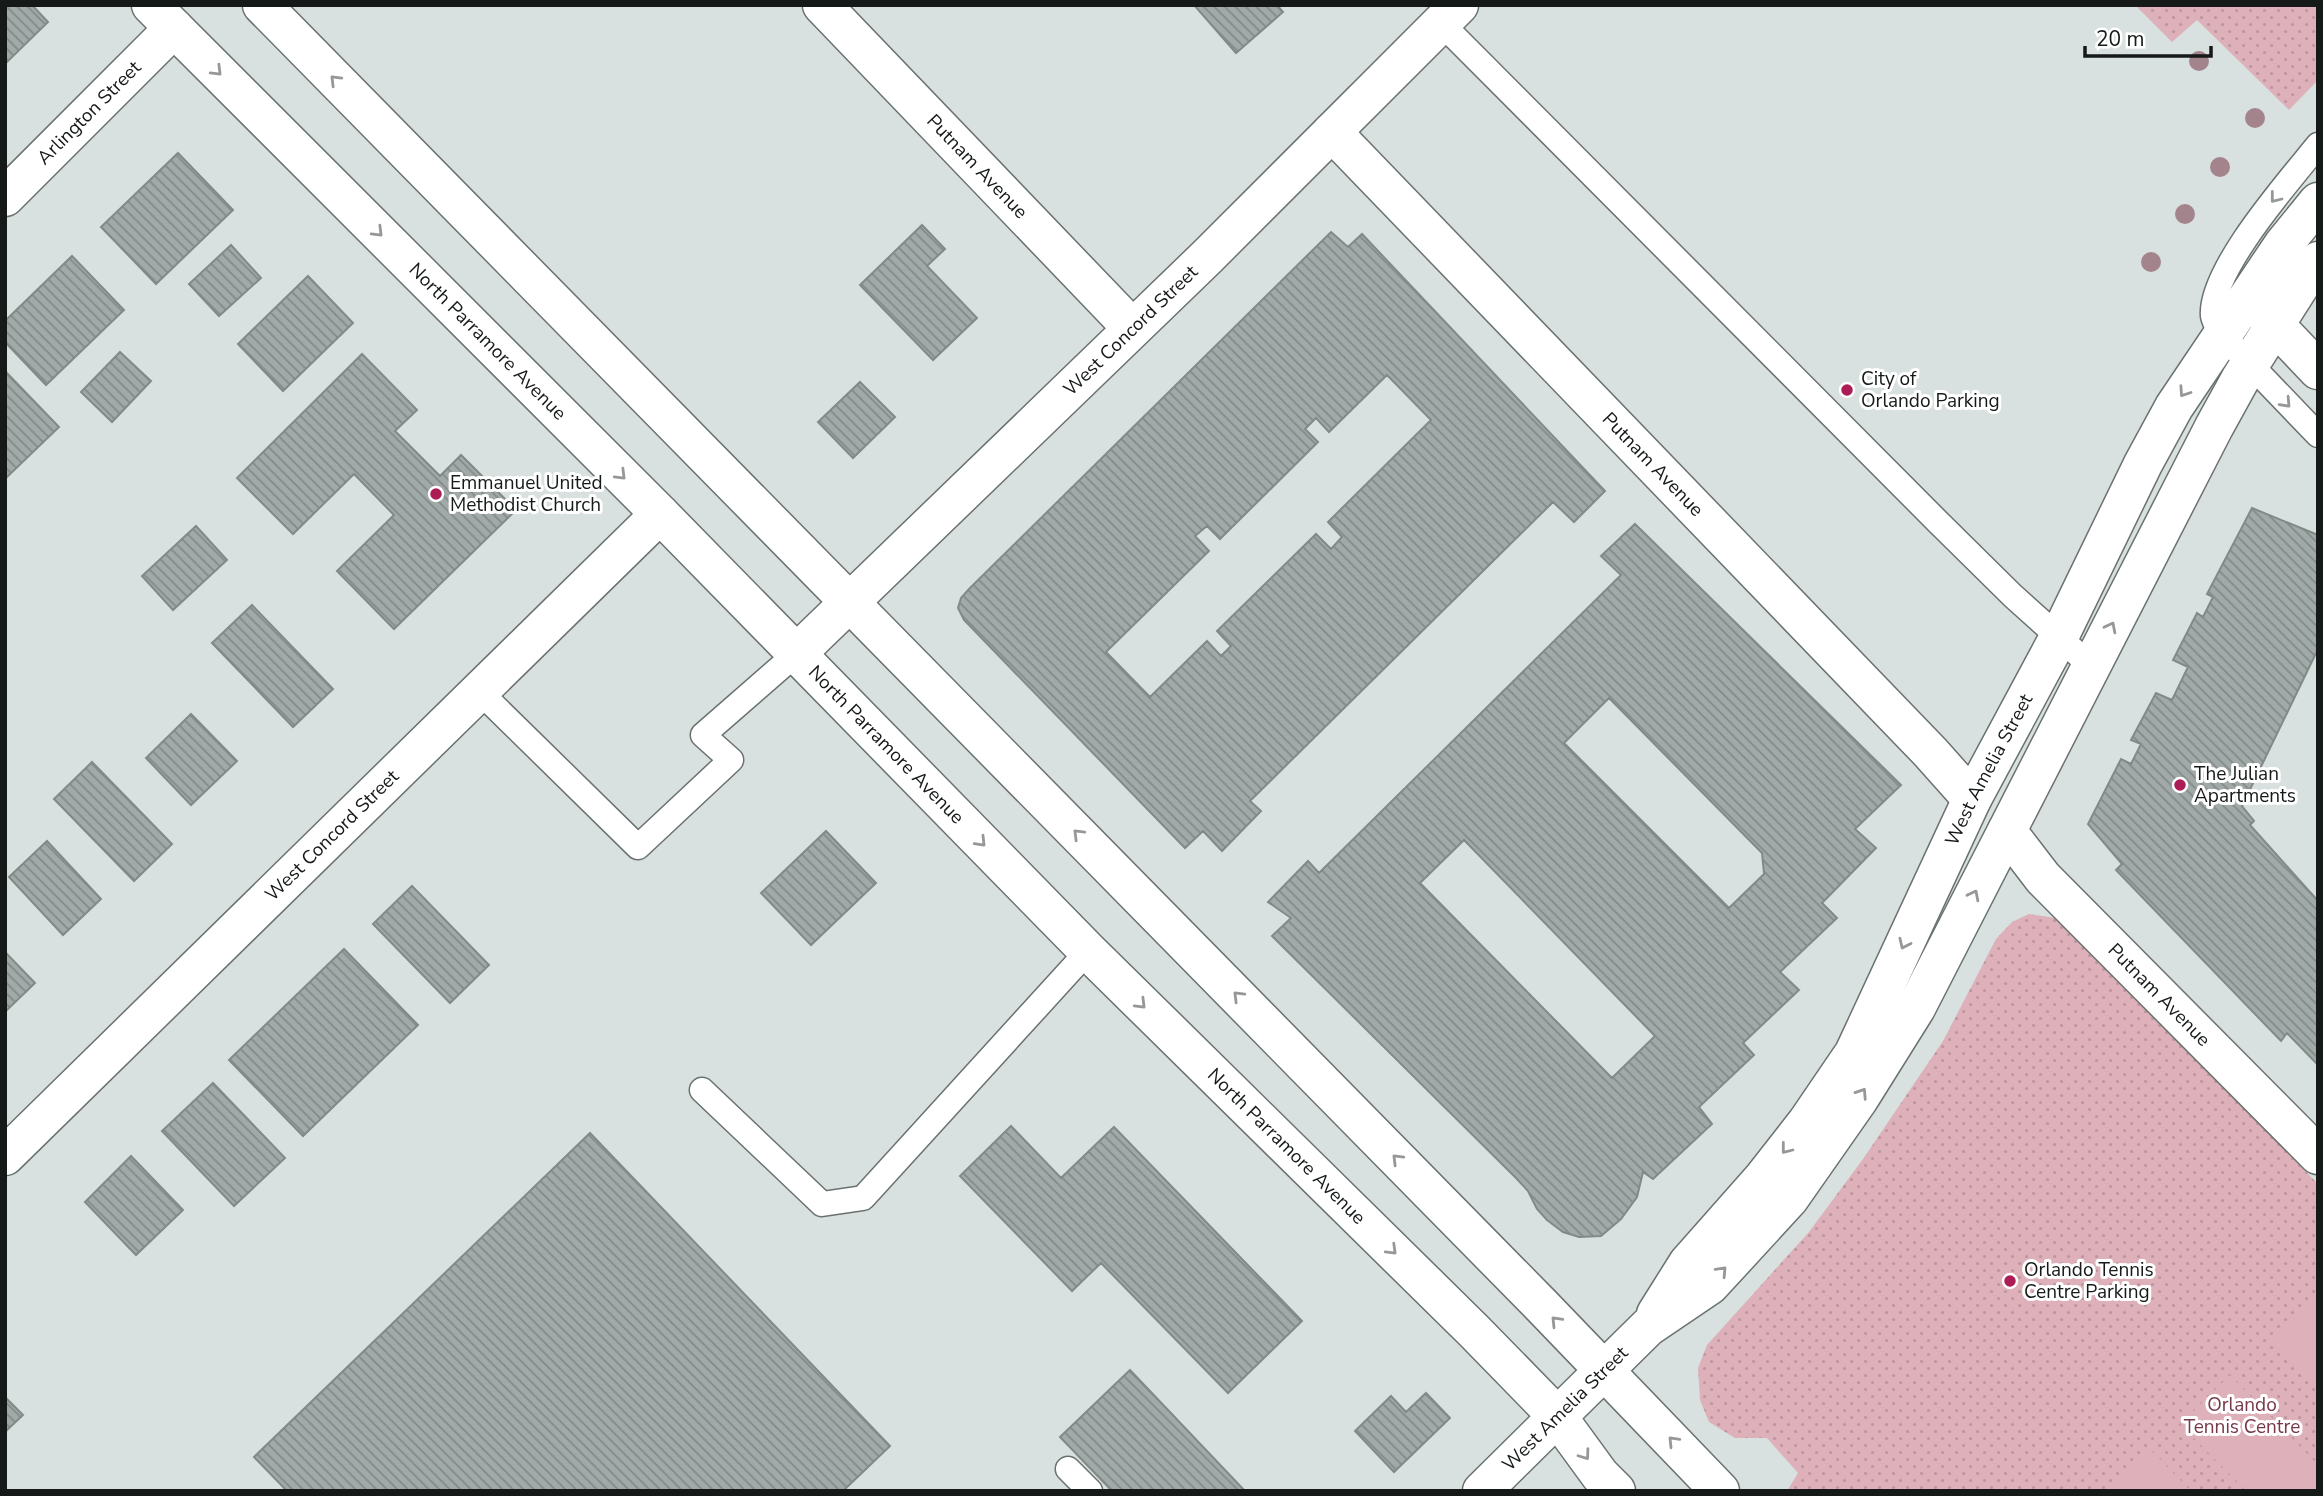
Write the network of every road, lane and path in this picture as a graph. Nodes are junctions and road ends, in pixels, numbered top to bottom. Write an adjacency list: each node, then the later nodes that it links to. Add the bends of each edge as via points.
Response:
1 (262, 5): 18 (street, one-way to 1)
2 (822, 5): 12 (street, Putnam Avenue)
3 (1450, 14): 5 (street, West Concord Street); 19 (lane, via 1940,524)
4 (163, 17): 7 (street, Arlington Street); 17 (street, North Parramore Avenue, one-way to 17)
5 (1332, 131): 12 (street, West Concord Street); 23 (street, Putnam Avenue)
6 (2318, 145): 13 (lane, one-way to 13, via 2246,236 2226,272 2213,317)
7 (5, 197)
8 (2318, 202): 10 (street, West Amelia Street, via 2283,244)
9 (2318, 261): 11 (street, West Amelia Street)
10 (2249, 297): 11 (street); 13 (street, West Amelia Street)
11 (2276, 326): 14 (street, West Amelia Street); 15 (street)
12 (1132, 328): 18 (street, West Concord Street)
13 (2222, 335): 14 (lane); 19 (street, West Amelia Street, one-way to 19, via 2143,464)
14 (2250, 364): 16 (lane, one-way to 16); 21 (street, West Amelia Street, one-way to 14)
15 (2318, 370)
16 (2318, 435)
17 (660, 514): 20 (street, North Parramore Avenue); 22 (street, West Concord Street)
18 (850, 602): 20 (street, West Concord Street); 30 (street, one-way to 18)
19 (2059, 637): 21 (lane); 23 (street, West Amelia Street)
20 (797, 653): 22 (lane, via 704,735 731,760 638,847); 25 (street, North Parramore Avenue, one-way to 25)
21 (2091, 666): 24 (street, West Amelia Street)
22 (479, 691): 28 (street, West Concord Street)
23 (1972, 799): 29 (street, West Amelia Street, one-way to 29, via 1854,1053 1764,1177 1688,1263)
24 (2007, 831): 27 (street, Putnam Avenue, via 2043,878); 29 (street, West Amelia Street, one-way to 24, via 1710,1284 1788,1199 1916,1008)
25 (1088, 951): 26 (lane, via 863,1199 822,1204); 31 (street, North Parramore Avenue, one-way to 31)
26 (702, 1090)
27 (2318, 1155)
28 (5, 1156)
29 (1648, 1327): 30 (street, West Amelia Street)
30 (1604, 1370): 31 (street, West Amelia Street); 36 (street, one-way to 30)
31 (1557, 1416): 34 (street, West Amelia Street); 35 (street, North Parramore Avenue, one-way to 35)
32 (1068, 1469): 33 (lane)
33 (1090, 1491)
34 (1482, 1491)
35 (1616, 1491)
36 (1720, 1491)

